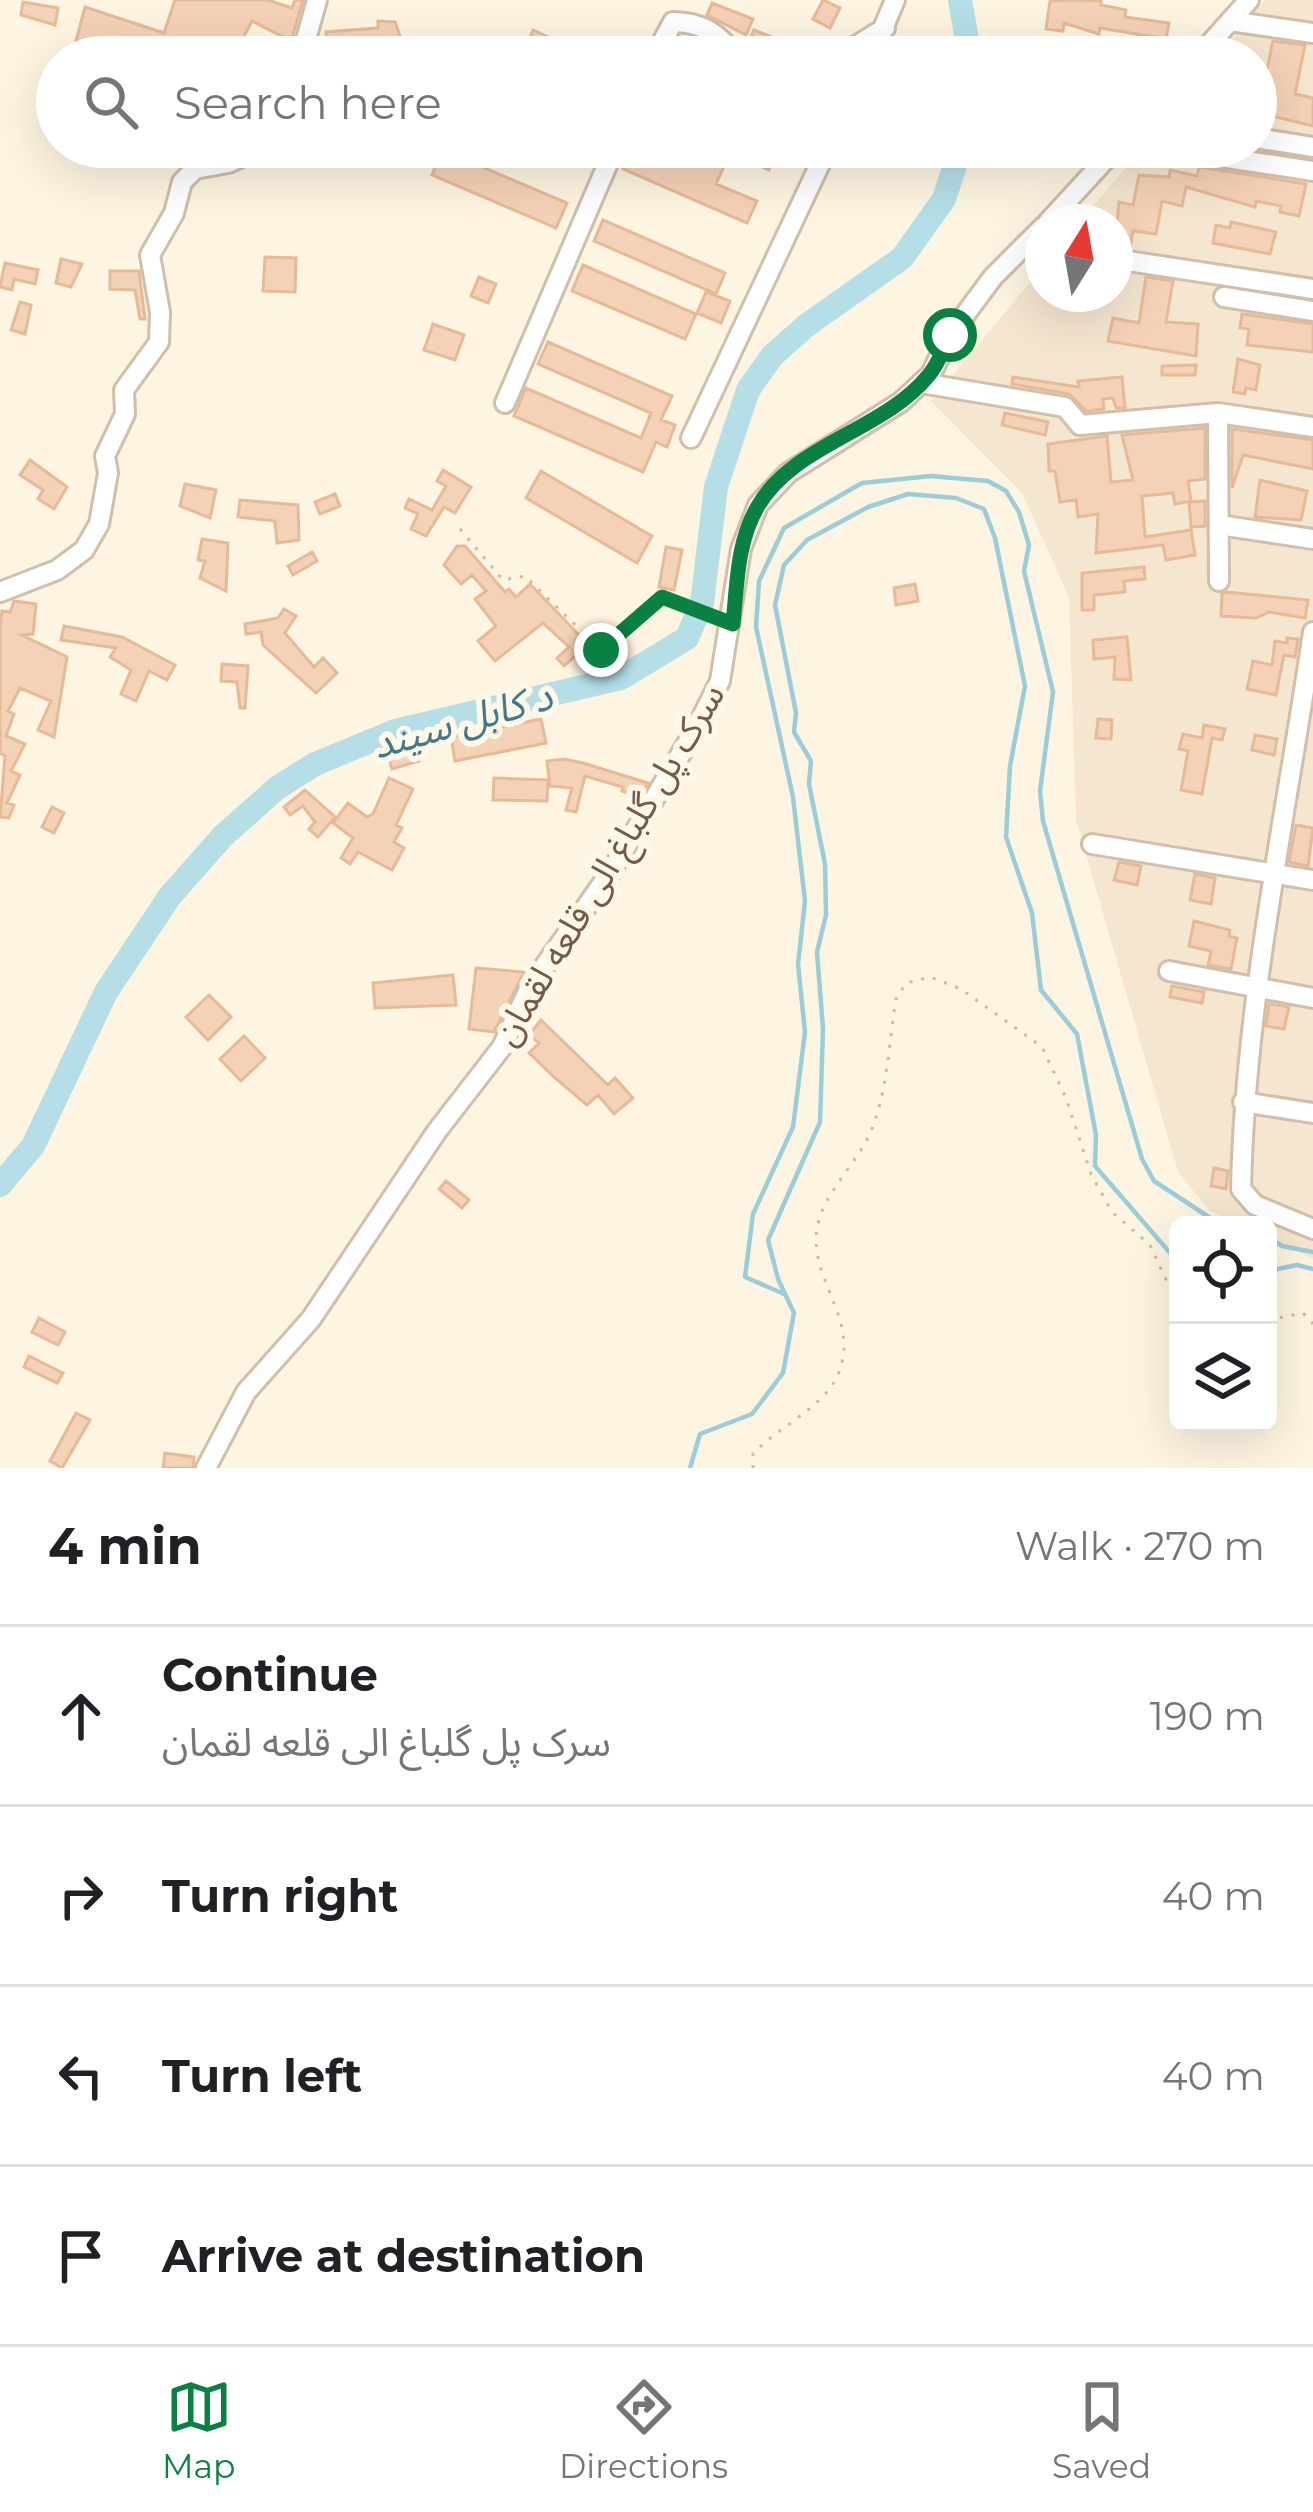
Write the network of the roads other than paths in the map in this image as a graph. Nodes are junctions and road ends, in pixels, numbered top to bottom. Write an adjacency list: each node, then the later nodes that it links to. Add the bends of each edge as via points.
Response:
1 (317, 0): 7 (street)
2 (896, 0): 5 (street)
3 (1249, 0): 4 (street)
4 (1231, 21): 6 (street); 12 (street)
5 (885, 28): 10 (street); 11 (street)
6 (1313, 33)
7 (307, 36)
8 (665, 36): 9 (street, via 673,22 695,22)
9 (718, 36)
10 (872, 36)
11 (881, 36)
12 (1217, 36)
13 (1277, 141): 14 (street)
14 (1313, 147)
15 (1277, 165): 20 (street)
16 (202, 168): 35 (street, via 182,182 150,255 158,342 124,390 99,524 84,550 57,571)
17 (606, 168): 28 (street)
18 (819, 168): 31 (street)
19 (1098, 168): 21 (street, سرک پل گلباغ الی قلعه لقمان)
20 (1313, 171)
21 (1067, 204)
22 (1025, 248): 27 (street, سرک پل گلباغ الی قلعه لقمان, via 993,277)
23 (1133, 262): 24 (street)
24 (1313, 289)
25 (1224, 297): 26 (street)
26 (1313, 311)
27 (921, 383): 29 (street, via 1065,407 1080,425); 48 (street, سرک پل گلباغ الی قلعه لقمان, via 788,472 758,505 741,549 721,681 698,724 612,870 530,987 502,1047 311,1319 246,1392)
28 (505, 403)
29 (1218, 413): 30 (street); 32 (street)
30 (1313, 427)
31 (691, 438)
32 (1219, 525): 33 (street); 34 (street)
33 (1313, 539)
34 (1220, 581)
35 (0, 592)
36 (1312, 645): 37 (street)
37 (1290, 762): 38 (street); 40 (street)
38 (1313, 766)
39 (1092, 844): 40 (street)
40 (1276, 874): 41 (street); 43 (street)
41 (1313, 880)
42 (1168, 970): 43 (street)
43 (1257, 988): 44 (street); 45 (street)
44 (1313, 998)
45 (1243, 1102): 46 (street); 47 (street, via 1241,1189 1255,1205)
46 (1313, 1113)
47 (1313, 1228)
48 (206, 1468)

